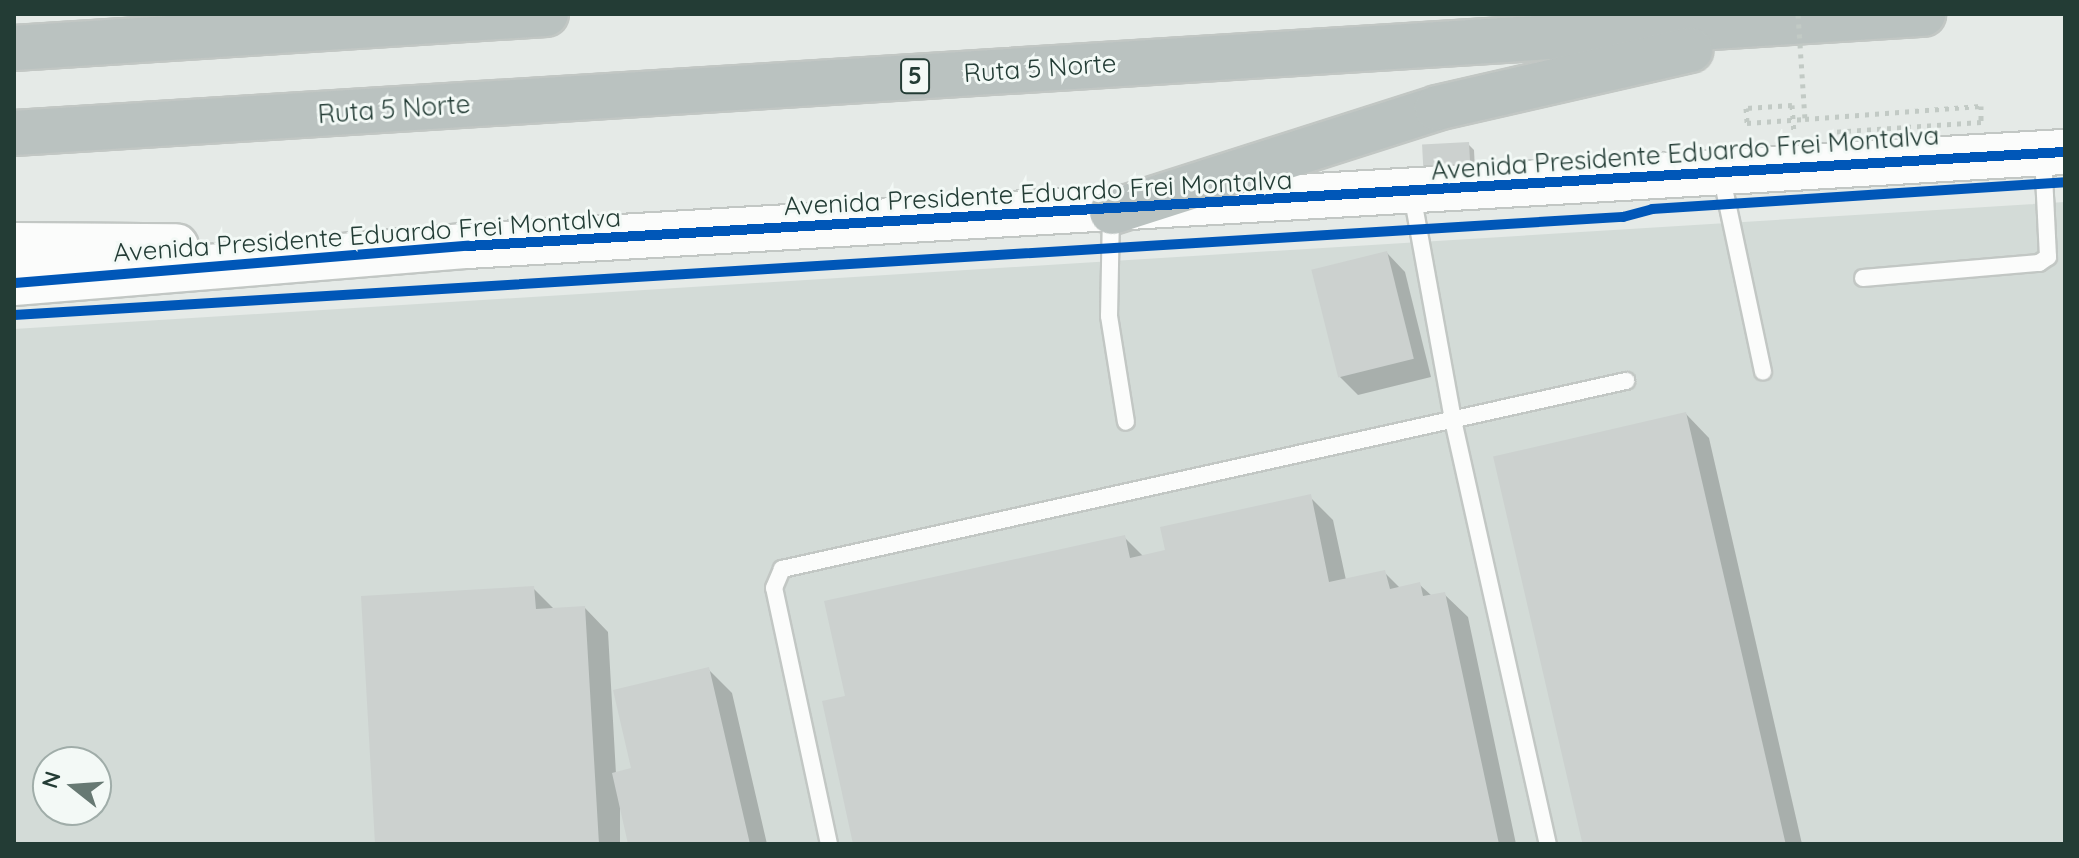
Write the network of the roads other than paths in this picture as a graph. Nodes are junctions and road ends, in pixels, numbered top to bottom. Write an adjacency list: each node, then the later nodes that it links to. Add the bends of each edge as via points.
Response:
1 (546, 14): 4 (highway)
2 (1923, 14): 3 (highway, Ruta 5 Norte / 5)
3 (1808, 18): 5 (highway, Ruta 5 Norte / 5); 9 (highway, via 1437,108)
4 (14, 48)
5 (14, 133)
6 (2054, 152): 7 (street, Avenida Presidente Eduardo Frei Montalva); 12 (lane, via 2048,257 2039,263)
7 (1721, 173): 8 (street, Avenida Presidente Eduardo Frei Montalva); 14 (lane)
8 (1412, 192): 9 (street, Avenida Presidente Eduardo Frei Montalva); 16 (lane)
9 (1112, 212): 11 (street, Avenida Presidente Eduardo Frei Montalva); 17 (lane, via 1109,316)
10 (14, 245): 11 (street)
11 (467, 246): 13 (street, Avenida Presidente Eduardo Frei Montalva)
12 (1863, 278)
13 (14, 283)
14 (1763, 372)
15 (1626, 381): 16 (lane)
16 (1453, 420): 18 (lane, via 782,569 774,588); 19 (lane)
17 (1126, 422)
18 (829, 844)
19 (1548, 844)

